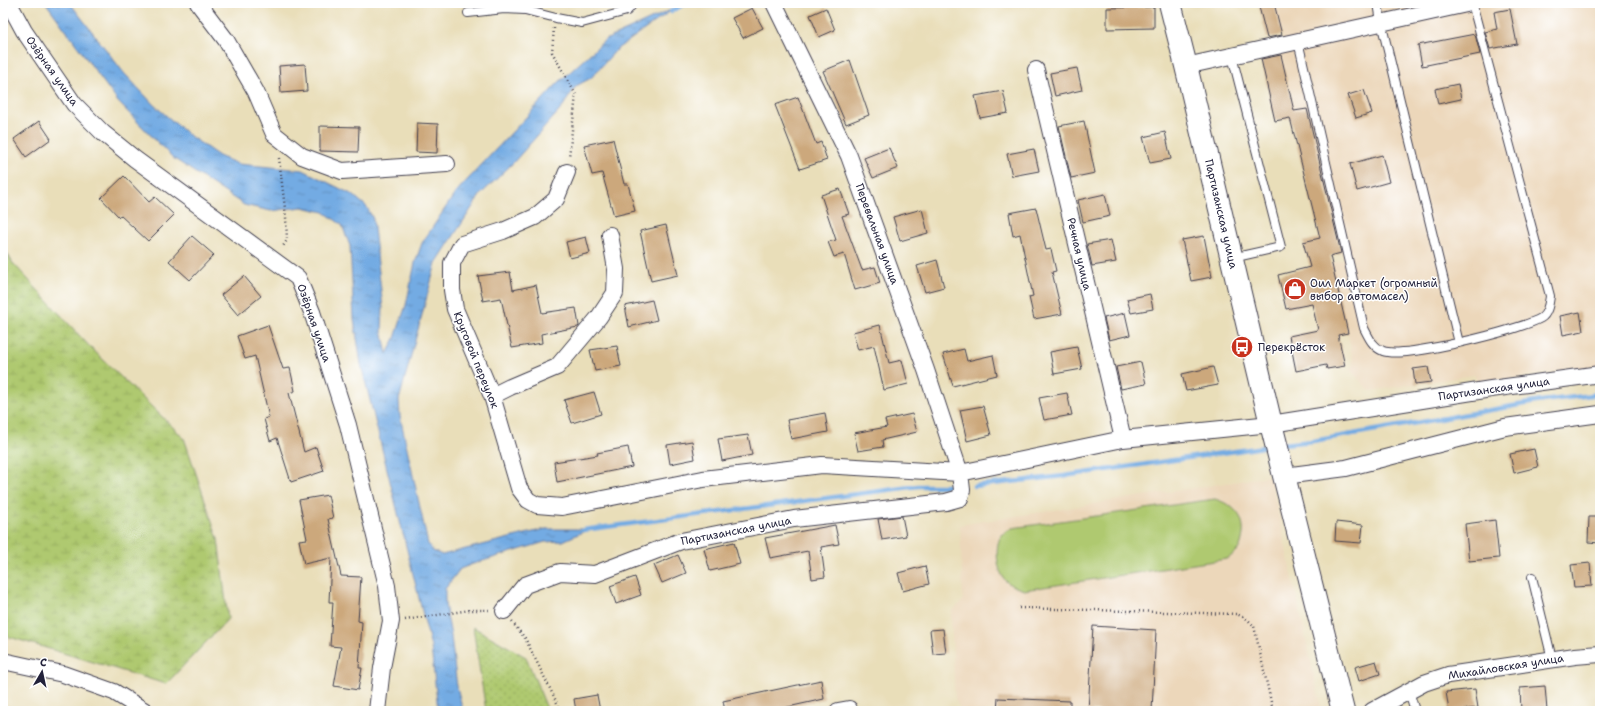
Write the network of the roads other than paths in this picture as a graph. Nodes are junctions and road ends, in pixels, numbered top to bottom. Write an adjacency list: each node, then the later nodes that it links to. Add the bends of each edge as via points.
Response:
1 (198, 3): 14 (street, via 226,40 256,92 274,134 302,156 342,171)
2 (634, 3): 8 (lane, via 626,11 582,23 525,10)
3 (774, 3): 25 (street, Перевальная улица, via 849,156)
4 (1170, 3): 12 (highway, Партизанская улица)
5 (1378, 3): 9 (lane)
6 (1472, 3): 9 (street); 18 (lane, via 1550,296 1548,307 1542,317 1519,327)
7 (11, 7): 34 (street, Озёрная улица, via 24,31 74,104 98,128 134,159 298,278 312,312 348,425 387,586 391,621)
8 (468, 12)
9 (1381, 22): 10 (street); 18 (lane)
10 (1298, 41): 11 (street); 18 (lane, via 1364,328 1372,343 1383,351 1399,353)
11 (1232, 56): 12 (street); 17 (lane, via 1281,247)
12 (1186, 66): 17 (highway, Партизанская улица)
13 (1036, 70): 23 (street, Речная улица)
14 (447, 164)
15 (567, 172): 20 (street, Круговой переулок, via 556,199 535,217 503,231 462,244 452,262 455,309)
16 (610, 236): 20 (street, via 616,269 615,293 599,317 557,367)
17 (1232, 259): 22 (highway, Партизанская улица)
18 (1459, 343)
19 (1600, 374): 22 (street, Партизанская улица, via 1483,390)
20 (492, 396): 26 (street, Круговой переулок, via 519,488 528,500)
21 (1600, 414): 24 (street, via 1505,427 1346,468)
22 (1272, 429): 23 (street, Партизанская улица); 24 (highway, Партизанская улица)
23 (1123, 439): 25 (street, Партизанская улица)
24 (1283, 471): 35 (highway, Партизанская улица)
25 (960, 473): 26 (street, Партизанская улица, via 822,465 703,479 562,507); 28 (street, Партизанская улица, via 960,498 946,502 794,519 681,541 595,574 560,572 526,585)
26 (538, 505)
27 (1532, 577): 30 (lane)
28 (504, 611)
29 (1600, 654): 30 (street, Михайловская улица)
30 (1552, 660): 32 (street, Михайловская улица, via 1448,675)
31 (3, 661): 33 (street, via 63,674 114,692)
32 (1409, 691): 36 (street, Михайловская улица); 37 (lane)
33 (146, 711)
34 (377, 711)
35 (1343, 711)
36 (1372, 711)
37 (1415, 711)

